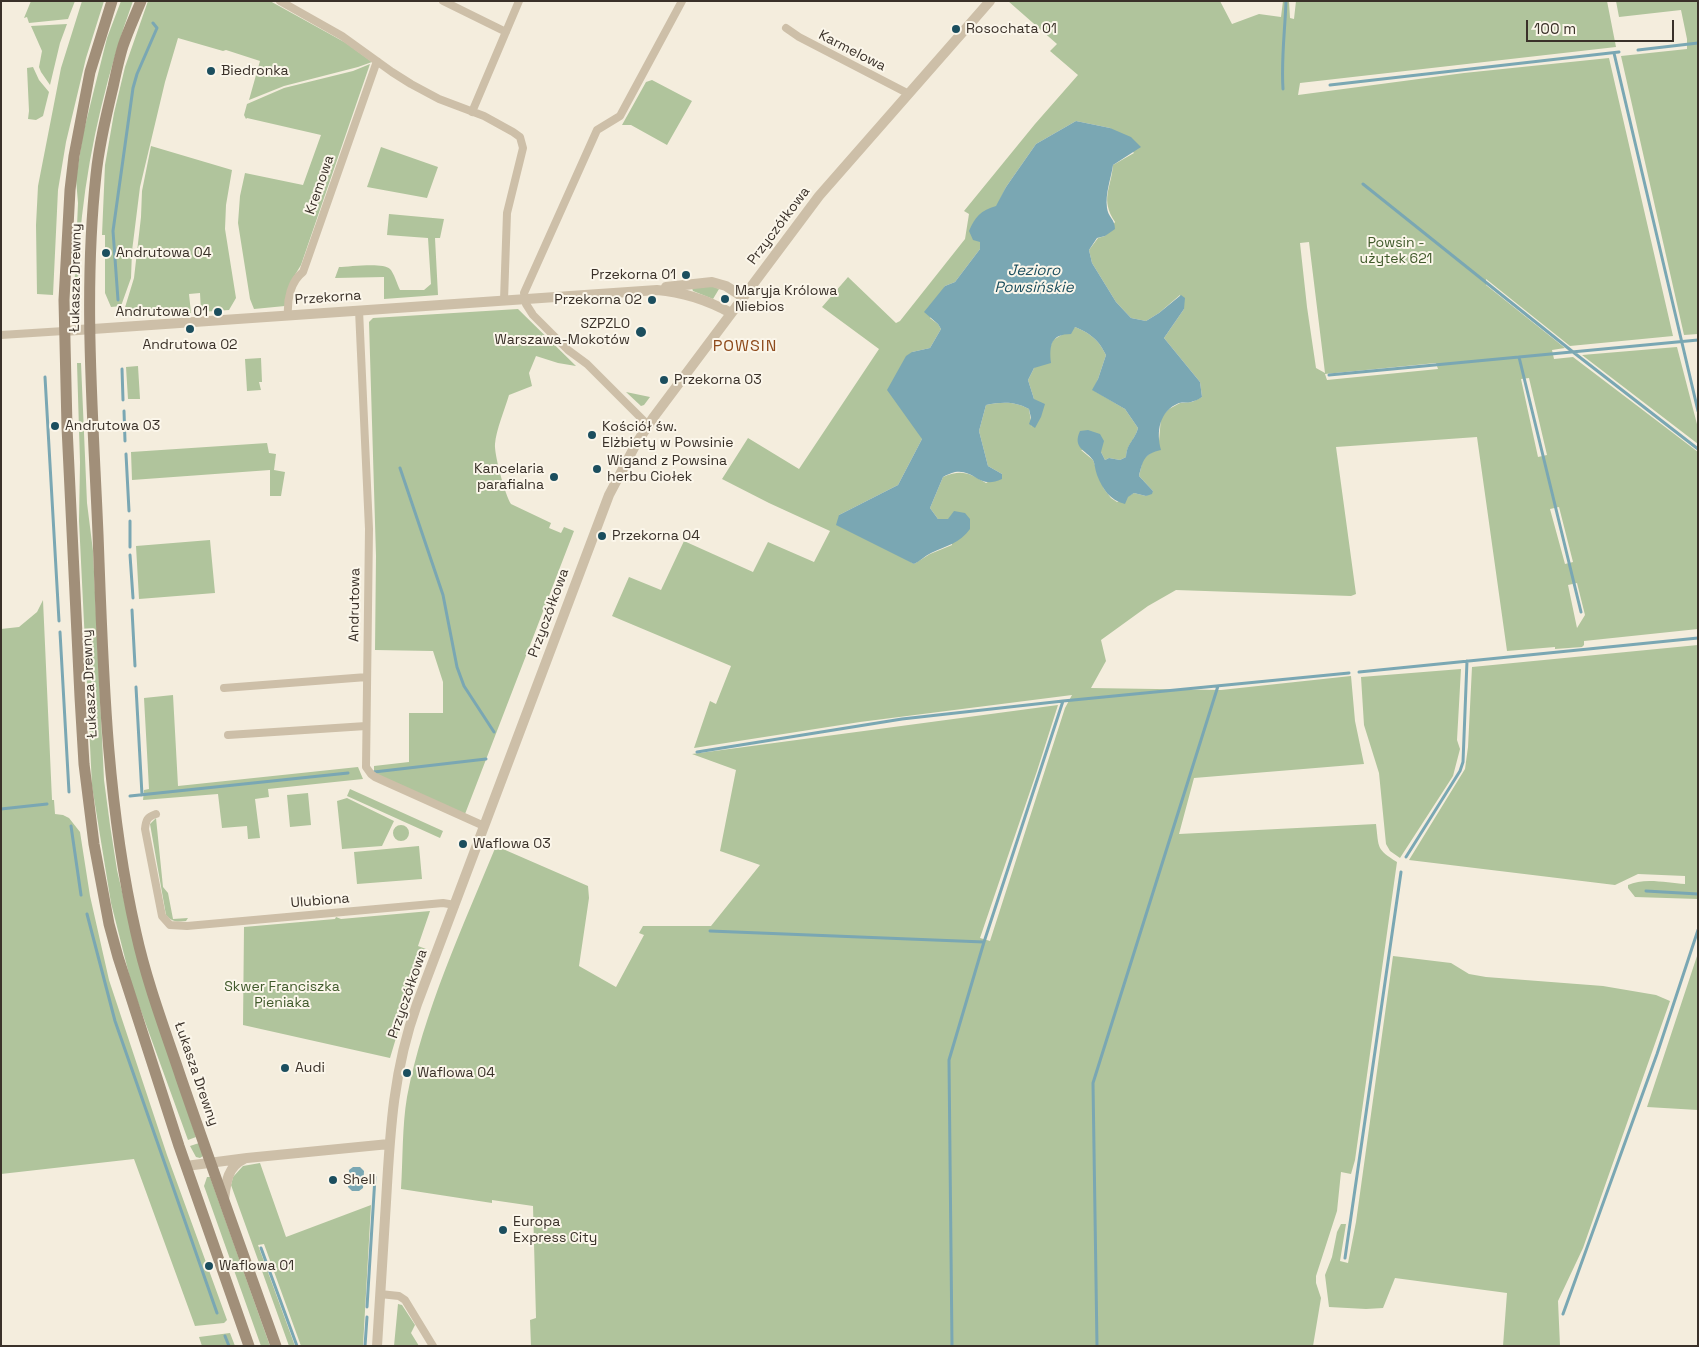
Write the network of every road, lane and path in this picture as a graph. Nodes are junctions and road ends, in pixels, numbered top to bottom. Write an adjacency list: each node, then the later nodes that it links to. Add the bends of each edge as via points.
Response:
1 (112, 1): 21 (main road, Łukasza Drewny, via 90,72 74,156)
2 (141, 1): 20 (main road, Łukasza Drewny, via 122,48 96,172)
3 (280, 1): 10 (street, via 342,36)
4 (444, 1): 9 (street)
5 (519, 1): 9 (street)
6 (682, 1): 15 (street, via 620,116 597,130 525,289)
7 (990, 1): 11 (street, Przyczółkowa)
8 (786, 28): 11 (street, Karmelowa)
9 (506, 32): 12 (street)
10 (377, 61): 12 (street, via 438,99); 19 (street, Kremowa, via 303,272 296,278 287,304)
11 (909, 94): 14 (street, Przyczółkowa, via 819,196)
12 (472, 112): 16 (street, via 513,132 523,145 507,214)
13 (657, 290): 14 (street, Przekorna, via 712,282); 15 (street, Przekorna); 18 (street, Przekorna, via 690,295)
14 (743, 297): 18 (street, Przyczółkowa)
15 (525, 299): 16 (street, Przekorna); 23 (street, via 532,315)
16 (504, 300): 17 (street, Przekorna)
17 (359, 310): 19 (street, Przekorna); 24 (street, Andrutowa, via 369,529)
18 (730, 313): 23 (street, Przyczółkowa)
19 (288, 315): 20 (street, Przekorna)
20 (90, 329): 21 (street, Przekorna); 33 (main road, Łukasza Drewny, via 104,690 116,827 137,937 154,999)
21 (64, 331): 22 (street, Przekorna); 34 (main road, Łukasza Drewny, via 80,697 94,844 118,957)
22 (1, 335)
23 (648, 425): 29 (street, Przyczółkowa, via 603,509)
24 (367, 677): 25 (street); 26 (street, Andrutowa)
25 (224, 688)
26 (366, 726): 27 (street); 29 (street, Andrutowa, via 366,768 371,774)
27 (228, 735)
28 (156, 814): 30 (street, Ulubiona, via 146,821 146,829 162,916 170,925 443,903)
29 (484, 826): 30 (street, Przyczółkowa)
30 (454, 905): 31 (street, Przyczółkowa, via 404,1045)
31 (389, 1144): 32 (street); 36 (street, Przyczółkowa)
32 (247, 1158): 33 (street); 35 (street, via 233,1167 229,1174)
33 (211, 1164): 34 (street); 35 (main road, Łukasza Drewny)
34 (186, 1166): 37 (main road, Łukasza Drewny)
35 (224, 1200): 38 (main road, Łukasza Drewny)
36 (380, 1294): 39 (street, Przyczółkowa); 40 (street, via 405,1300)
37 (249, 1346)
38 (276, 1346)
39 (377, 1346)
40 (433, 1346)

